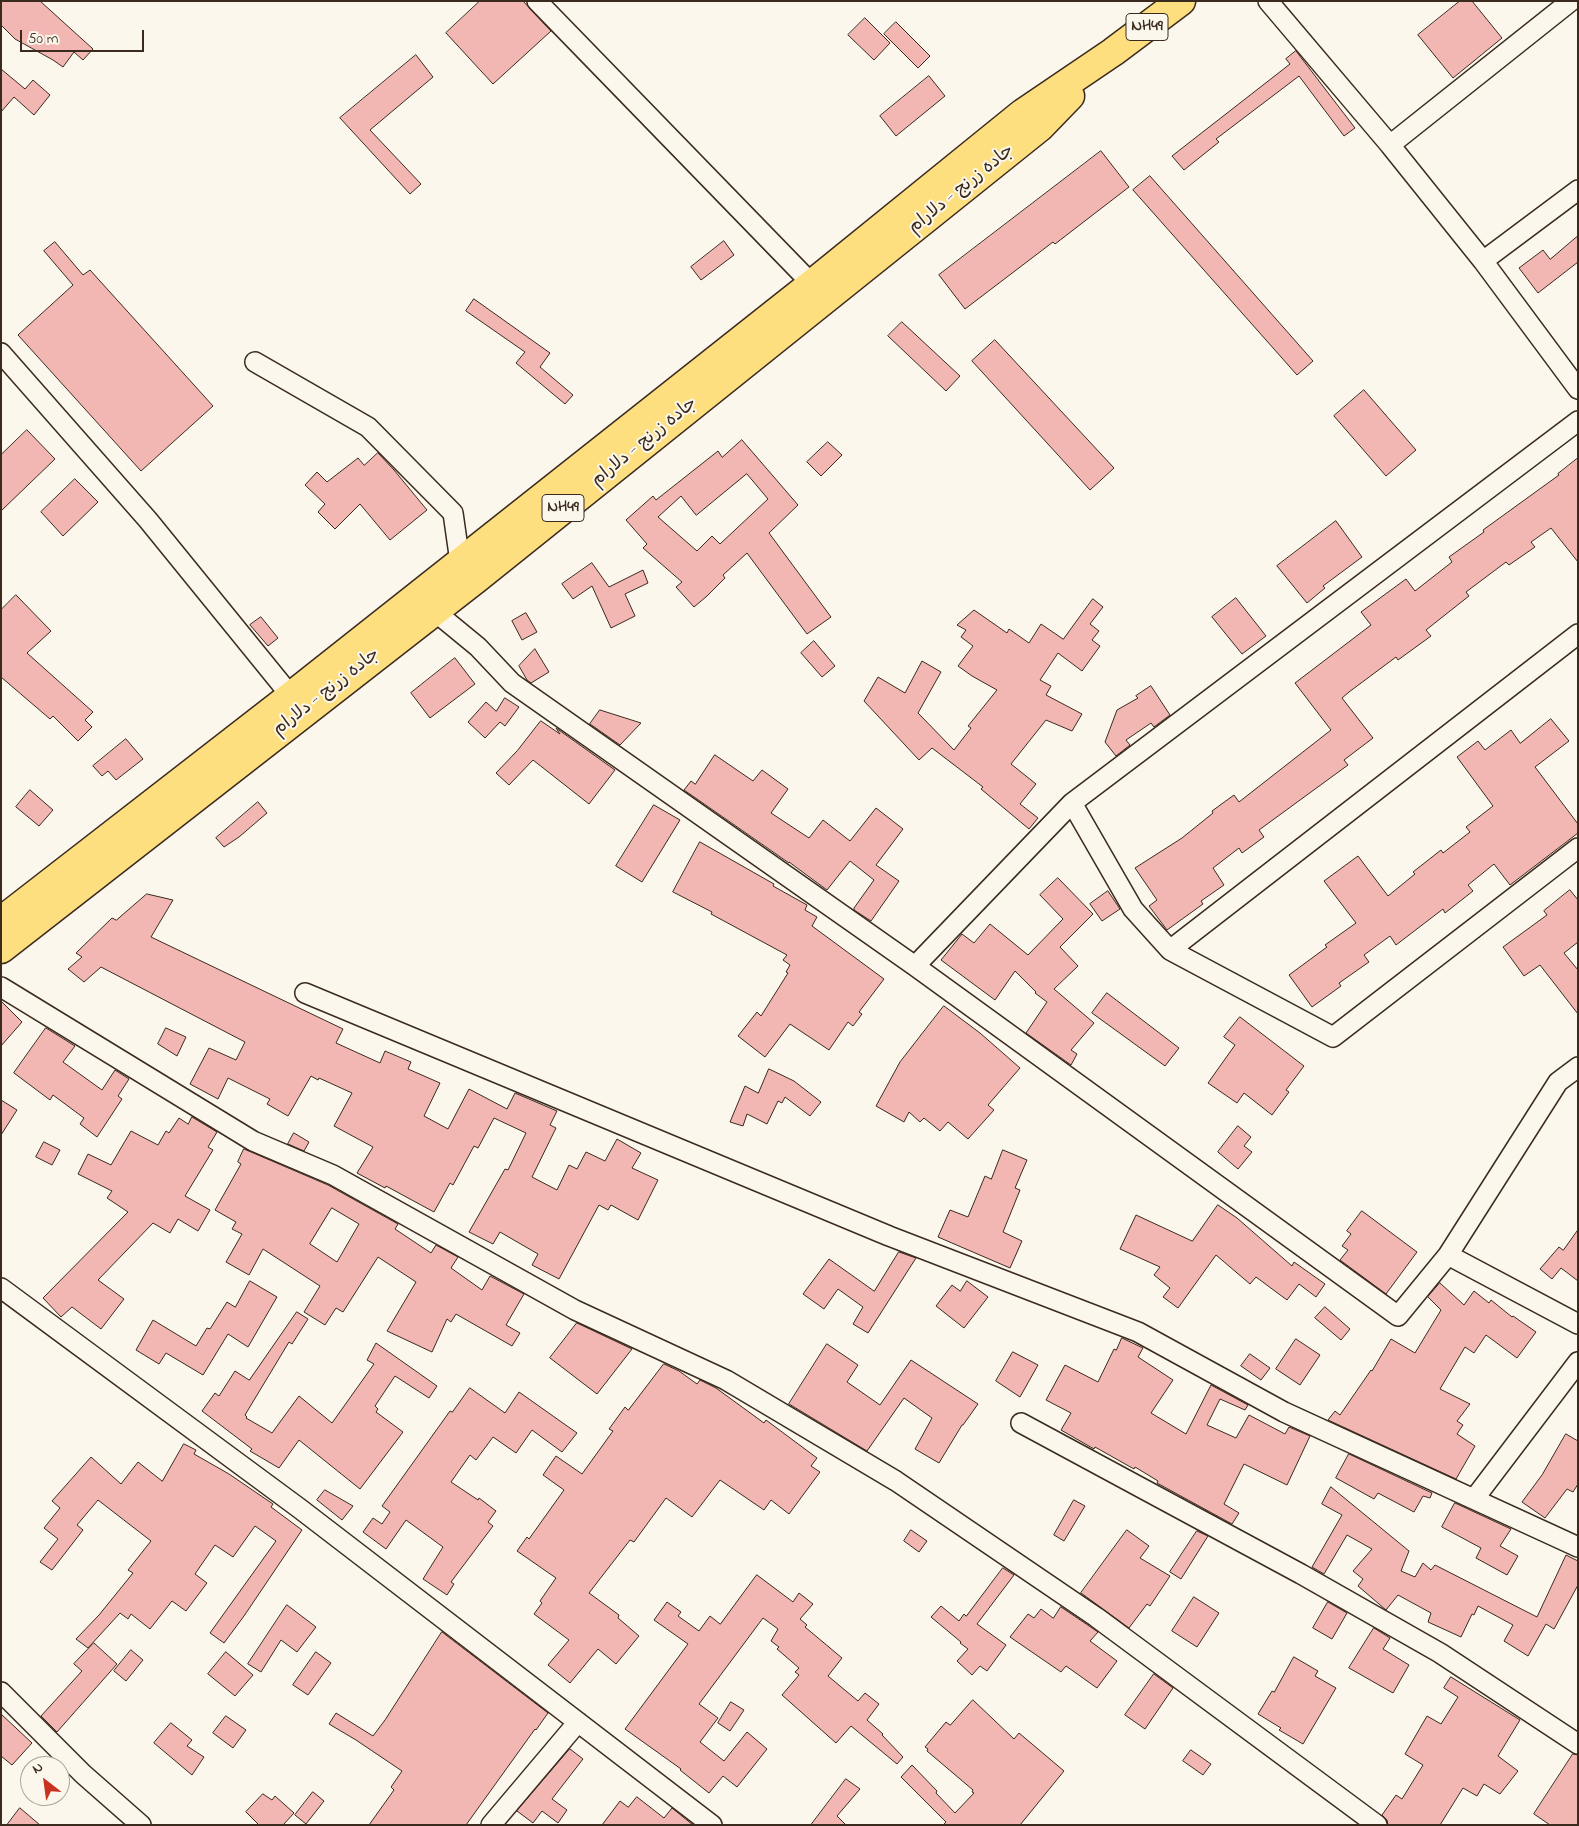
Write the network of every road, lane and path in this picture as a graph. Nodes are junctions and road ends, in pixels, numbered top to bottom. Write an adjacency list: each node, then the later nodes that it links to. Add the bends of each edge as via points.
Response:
1 (537, 1): 9 (street)
2 (1181, 1): 5 (highway, جاده زرنج - دلارام / NH49)
3 (1268, 1): 6 (street)
4 (1570, 1): 6 (street)
5 (1113, 52): 9 (highway, جاده زرنج - دلارام / NH49, via 1023,113); 14 (highway, جاده زرنج - دلارام / NH49, via 1040,127)
6 (1390, 144): 8 (street)
7 (1578, 190): 8 (street)
8 (1483, 261): 12 (street)
9 (812, 284): 14 (highway, جاده زرنج - دلارام / NH49)
10 (1, 353): 17 (street, via 148,520)
11 (255, 362): 14 (street, via 368,428 453,514)
12 (1578, 389)
13 (1578, 421): 18 (street)
14 (468, 570): 15 (highway, جاده زرنج - دلارام / NH49); 17 (highway, جاده زرنج - دلارام / NH49)
15 (433, 610): 21 (highway, جاده زرنج - دلارام / NH49); 23 (street, via 478,647 512,682)
16 (1578, 634): 22 (street)
17 (291, 696): 20 (highway, جاده زرنج - دلارام / NH49)
18 (1072, 802): 22 (street, via 1133,909); 23 (street)
19 (1578, 848): 22 (street, via 1333,1036)
20 (1, 921)
21 (1, 949)
22 (1170, 950)
23 (915, 966): 27 (street, via 1398,1316)
24 (1, 987): 40 (street, via 253,1141 333,1175 575,1310 726,1380 896,1481 1096,1617)
25 (305, 993): 32 (street, via 889,1236 1138,1332 1284,1412)
26 (1578, 1067): 27 (street, via 1558,1082)
27 (1448, 1255): 29 (street)
28 (1, 1288): 35 (street, via 299,1508)
29 (1578, 1324)
30 (1578, 1362): 32 (street)
31 (1021, 1423): 36 (street, via 1440,1653)
32 (1474, 1499): 33 (street)
33 (1578, 1547)
34 (1, 1692): 37 (street)
35 (578, 1722): 38 (street); 39 (street)
36 (1578, 1744)
37 (140, 1825)
38 (490, 1825)
39 (712, 1825)
40 (1377, 1825)

